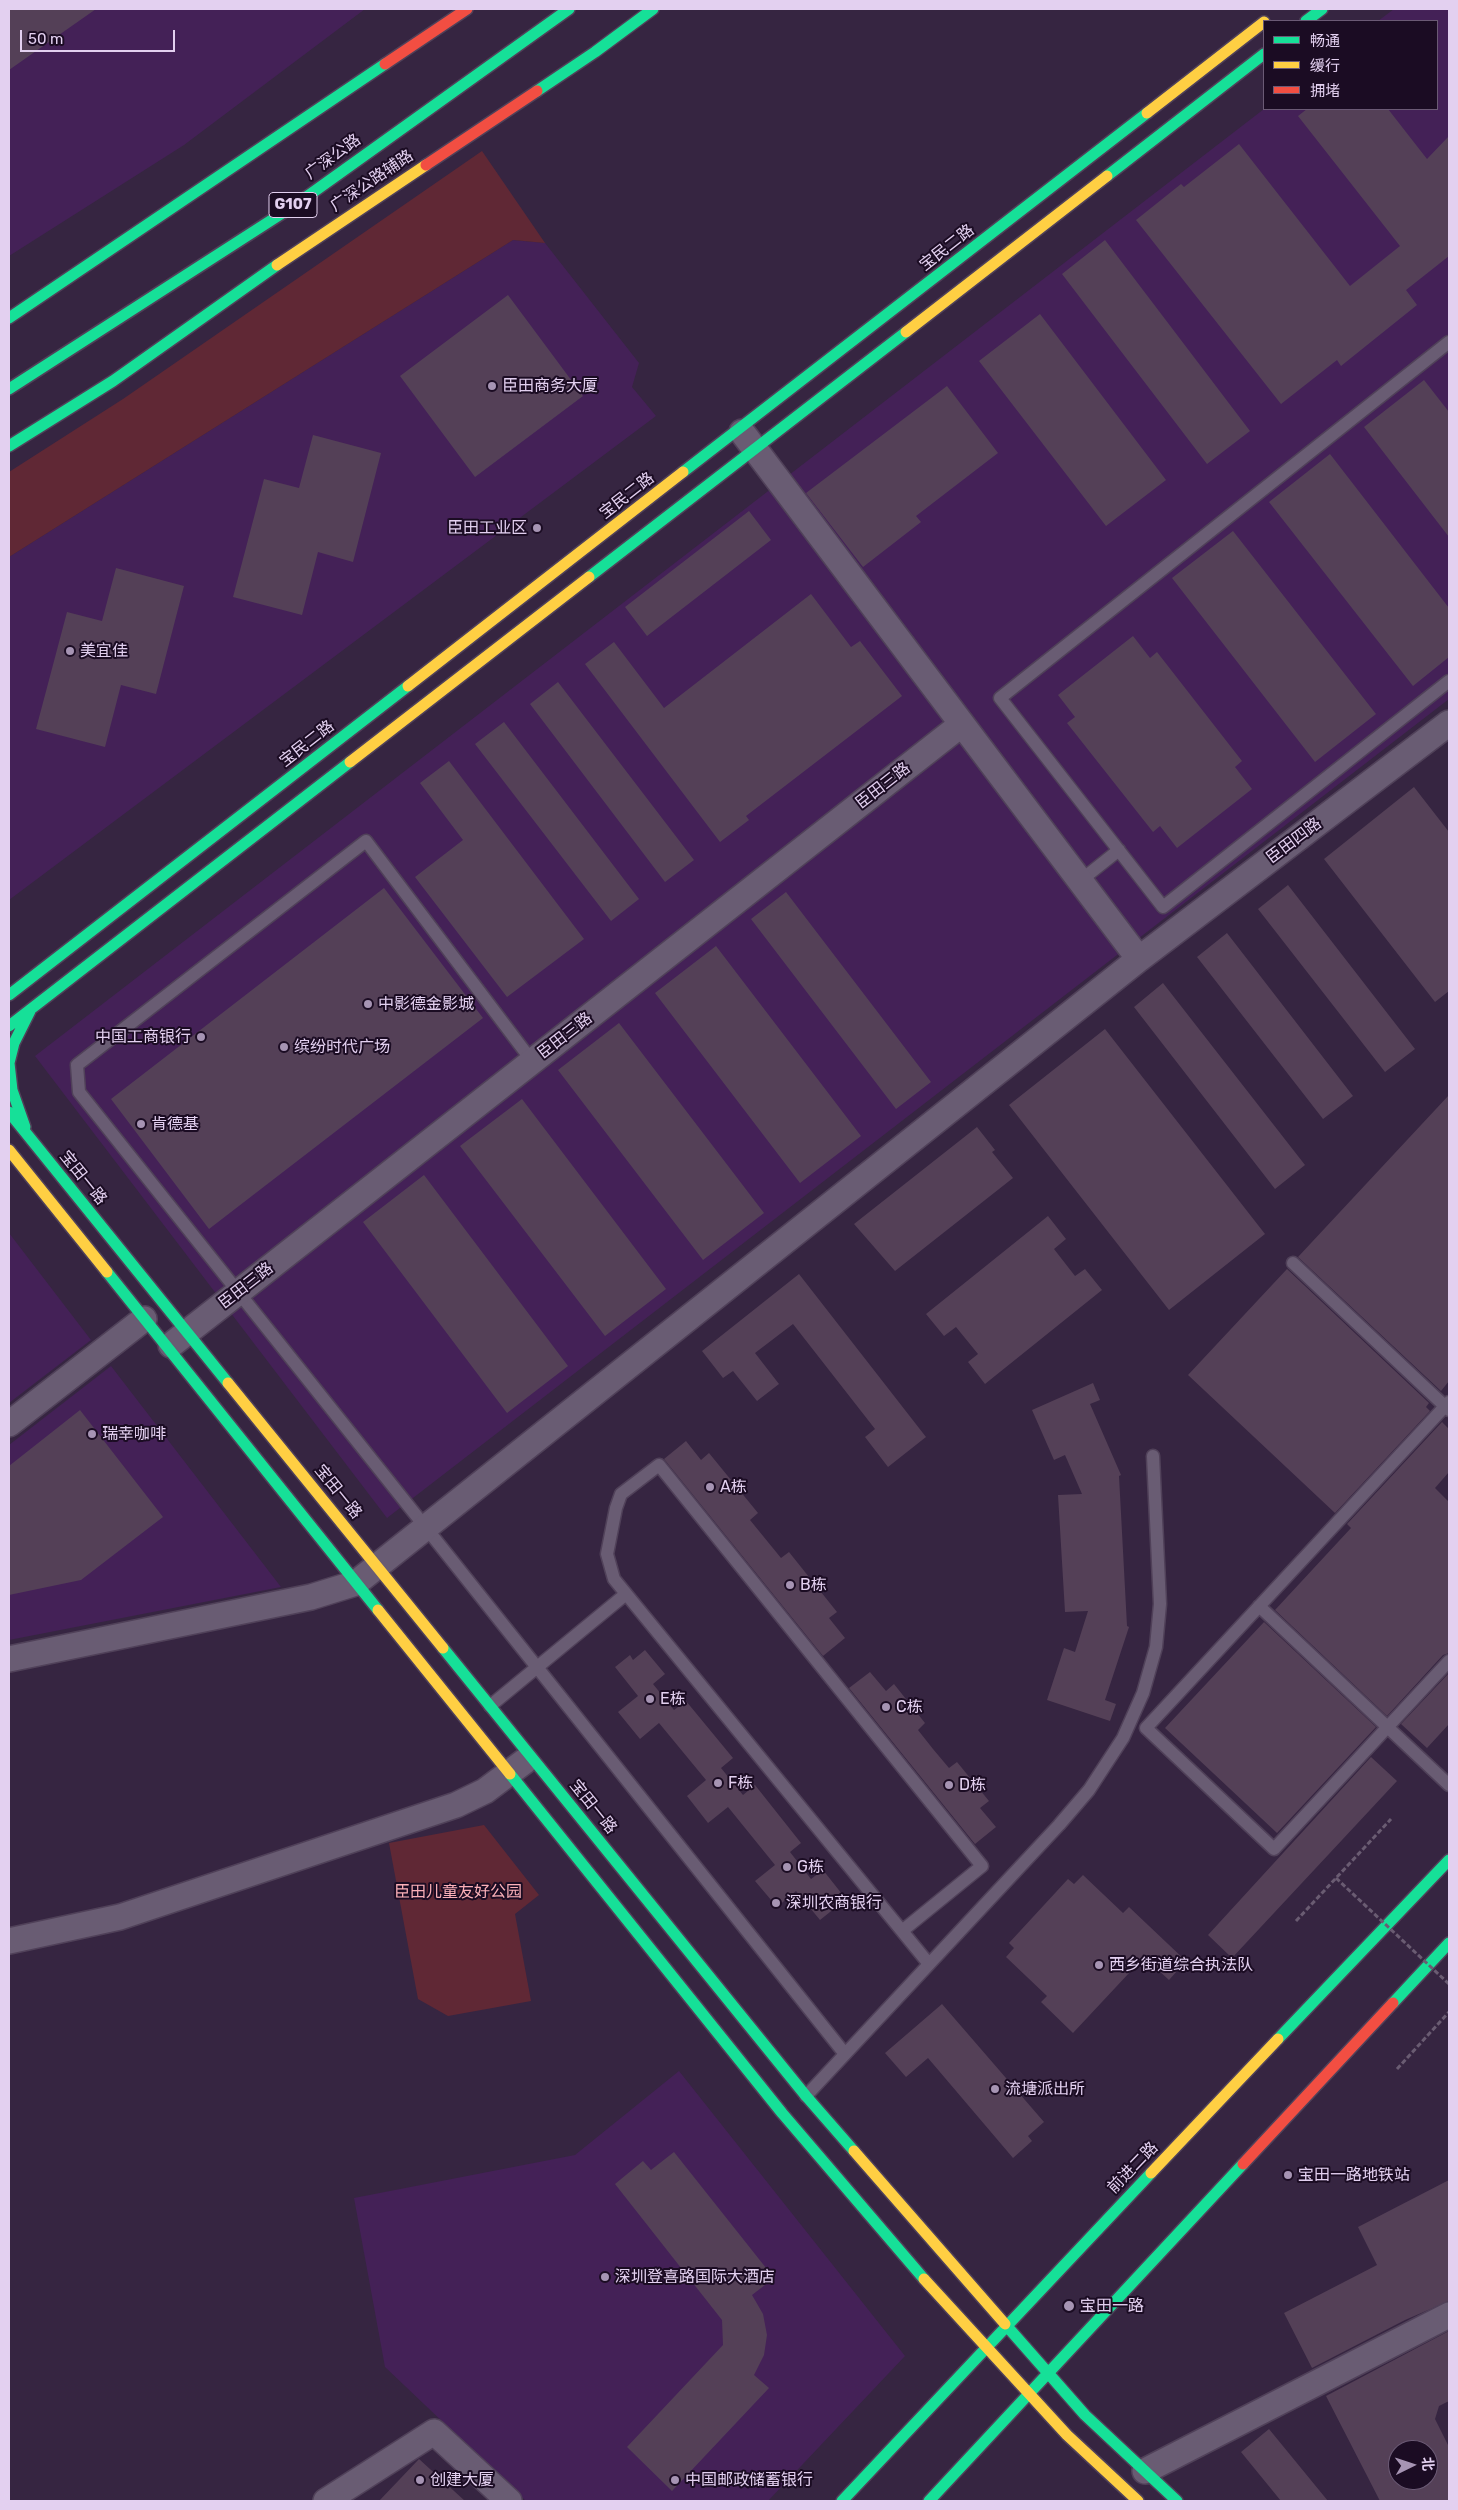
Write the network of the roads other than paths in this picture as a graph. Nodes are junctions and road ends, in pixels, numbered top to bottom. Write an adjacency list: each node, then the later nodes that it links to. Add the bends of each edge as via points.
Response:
1 (452, 9): 10 (main road)
2 (466, 9): 10 (main road)
3 (569, 9): 14 (main road, 广深公路 / G107, via 298,203)
4 (653, 9): 16 (main road, 广深公路辅路, via 595,52 322,234 113,381)
5 (1322, 9): 8 (main road)
6 (1276, 13): 7 (main road, 宝民二路)
7 (1267, 20)
8 (1307, 20)
9 (1263, 24): 15 (main road, 宝民二路)
10 (425, 38): 12 (main road)
11 (1263, 55): 17 (main road, 宝民二路)
12 (9, 318)
13 (1449, 342): 21 (lane, via 1000,698)
14 (9, 389)
15 (740, 429): 17 (street); 23 (main road, 宝民二路)
16 (9, 446)
17 (754, 449): 20 (street); 23 (main road, 宝民二路)
18 (1449, 681): 21 (lane, via 1164,907)
19 (1449, 723): 24 (street, 臣田四路)
20 (962, 724): 22 (street); 29 (street, 臣田三路)
21 (1119, 850): 22 (lane)
22 (1080, 881): 24 (street)
23 (141, 908): 25 (main road, 宝民二路); 27 (main road, 宝民二路)
24 (1139, 959): 41 (street, 臣田四路)
25 (14, 990): 26 (main road, 宝民二路)
26 (9, 995)
27 (31, 1009): 28 (main road, 宝民二路); 31 (main road, via 14,1043 9,1062 12,1090)
28 (9, 1026)
29 (532, 1061): 34 (street, 臣田三路); 34 (lane, via 366,842 77,1064 79,1092)
30 (9, 1112): 31 (main road, 宝田一路)
31 (31, 1139): 36 (main road, 宝田一路)
32 (10, 1152): 35 (main road)
33 (1293, 1262): 38 (lane)
34 (238, 1292): 36 (street, 臣田三路); 41 (lane)
35 (144, 1318): 37 (main road); 39 (street)
36 (187, 1332): 37 (street, 臣田三路); 42 (main road, 宝田一路)
37 (168, 1348): 43 (main road)
38 (1448, 1406): 45 (lane)
39 (9, 1424)
40 (1153, 1456): 58 (lane, via 1160,1604 1156,1647 1143,1693 1122,1738 1089,1790)
41 (425, 1528): 42 (street, 臣田四路); 48 (lane)
42 (377, 1566): 43 (street, 臣田四路); 49 (main road, 宝田一路)
43 (356, 1582): 46 (street, 臣田四路, via 302,1599); 52 (main road)
44 (626, 1594): 48 (lane); 55 (lane); 55 (lane, via 614,1579 607,1554 616,1508 622,1494 659,1465 982,1866)
45 (1259, 1606): 50 (lane); 50 (lane, via 1146,1728 1274,1849)
46 (9, 1659)
47 (1449, 1661): 50 (lane)
48 (536, 1667): 49 (lane); 59 (lane)
49 (490, 1706): 51 (main road, 宝田一路)
50 (1388, 1727): 53 (lane)
51 (531, 1757): 52 (street); 60 (main road, 宝田一路)
52 (509, 1773): 56 (street, via 485,1791 456,1805 120,1917); 63 (main road, via 782,2113)
53 (1449, 1785)
54 (1449, 1860): 62 (main road, 前进二路)
55 (902, 1931): 58 (lane)
56 (9, 1941)
57 (1449, 1942): 64 (main road)
58 (929, 1964): 59 (lane)
59 (845, 2054): 60 (lane)
60 (806, 2096): 62 (main road, 宝田一路)
61 (1449, 2315): 66 (street)
62 (1006, 2326): 63 (main road, 前进二路); 64 (main road, 宝田一路)
63 (986, 2346): 65 (main road); 69 (main road, 前进二路)
64 (1048, 2374): 65 (main road); 66 (main road, 宝田一路, via 1085,2415)
65 (1029, 2394): 70 (main road); 71 (main road, via 1067,2435)
66 (1144, 2471): 72 (main road, 宝田一路)
67 (326, 2501): 68 (street, via 434,2432)
68 (509, 2501)
69 (842, 2501)
70 (929, 2501)
71 (1138, 2501)
72 (1177, 2501)

